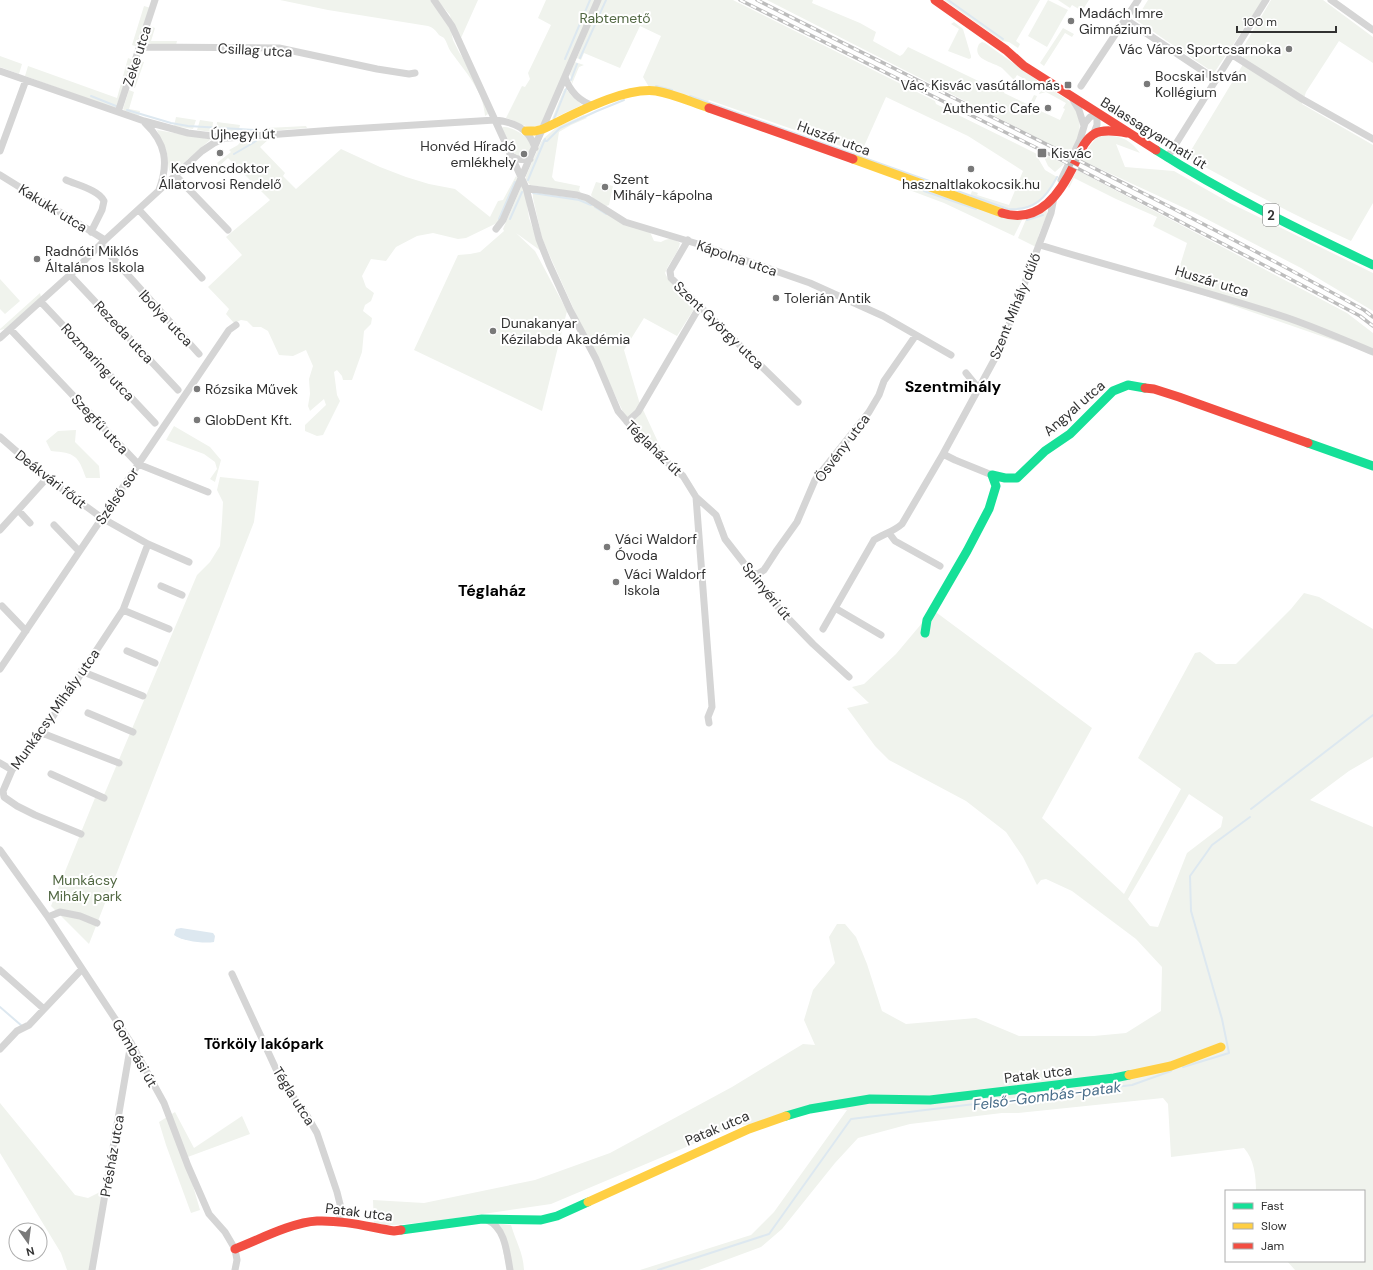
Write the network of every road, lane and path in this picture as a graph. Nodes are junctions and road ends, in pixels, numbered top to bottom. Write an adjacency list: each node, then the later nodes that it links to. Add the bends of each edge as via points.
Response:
1 (156, 0): 10 (street, Zeke utca)
2 (434, 0): 22 (street, via 452,26)
3 (598, 0): 14 (street)
4 (935, 0): 18 (street, Balassagyarmati út / 2, via 1006,50 1024,66)
5 (1138, 0): 8 (street)
6 (1331, 0): 9 (street)
7 (1264, 2): 11 (street)
8 (1125, 19): 15 (street); 17 (street)
9 (1373, 30)
10 (141, 47): 13 (street, Csillag utca, via 279,48 377,69); 20 (street, Zeke utca)
11 (1231, 54): 15 (street); 30 (street, via 1302,99)
12 (0, 70): 16 (street, Újhegyi út)
13 (415, 73)
14 (566, 76): 19 (street, via 573,93); 25 (street)
15 (1215, 79): 34 (street)
16 (26, 80): 20 (street, Újhegyi út); 32 (street)
17 (1081, 86)
18 (1069, 95): 21 (street, Balassagyarmati út / 2); 24 (street, via 1079,110)
19 (594, 106): 25 (street, Huszár utca); 42 (street, Huszár utca, via 626,94 650,91 670,94 1009,215 1036,212)
20 (118, 112): 23 (street, Újhegyi út)
21 (1097, 114): 24 (street); 27 (street, Balassagyarmati út / 2); 28 (street, Huszár utca, via 1097,125)
22 (495, 120): 26 (street, Újhegyi út, via 510,123); 29 (street, Újhegyi út); 33 (street)
23 (144, 121): 29 (street, Újhegyi út, via 188,133); 41 (street, via 160,140 164,152 164,171)
24 (1084, 126): 42 (street)
25 (543, 129): 26 (street, Huszár utca); 31 (street)
26 (526, 131): 31 (street)
27 (1127, 133): 28 (street, via 1106,131); 34 (street, Balassagyarmati út / 2)
28 (1093, 135): 42 (street, Huszár utca)
29 (228, 138): 37 (street, via 207,147)
30 (1373, 139)
31 (535, 148): 35 (street)
32 (0, 151)
33 (510, 155): 35 (street, via 517,159); 38 (street)
34 (1167, 158): 50 (street, Balassagyarmati út / 2, via 1302,232)
35 (530, 159): 38 (street)
36 (0, 175): 46 (street, Kakukk utca)
37 (176, 176): 41 (street); 45 (street)
38 (522, 178): 40 (street); 44 (street, via 503,220)
39 (66, 180): 46 (street, via 102,196 102,210)
40 (526, 188): 47 (street, Kápolna utca, via 587,198 625,222); 66 (street, Téglaház út, via 539,239 549,264 596,359 618,412)
41 (159, 191): 43 (street)
42 (1056, 194): 49 (street, Szent Mihály dűlő)
43 (139, 210): 48 (street); 52 (street)
44 (496, 229)
45 (228, 230)
46 (91, 232): 48 (street, Kakukk utca)
47 (688, 240): 54 (street, Szent György utca, via 670,275); 57 (street, Kápolna utca, via 816,286 883,316)
48 (103, 243): 51 (street); 60 (street, Ibolya utca)
49 (1040, 245): 59 (street, Huszár utca, via 1286,318); 63 (street, Szent Mihály dűlő, via 999,351)
50 (1373, 265)
51 (70, 275): 53 (street); 64 (street, Rezeda utca)
52 (202, 278)
53 (41, 302): 56 (street); 67 (street, Rozmaring utca)
54 (700, 306): 65 (street, Szent György utca); 66 (street, via 638,412)
55 (236, 325): 70 (street, Szélső sor, via 229,330)
56 (10, 329): 58 (street); 70 (street, Szegfű utca)
57 (916, 335): 61 (street, Kápolna utca); 86 (street, Ösvény utca, via 884,381 869,412 815,480 798,522 764,570 758,574)
58 (0, 338)
59 (1373, 352)
60 (199, 354)
61 (951, 355)
62 (966, 373): 63 (street)
63 (979, 389): 69 (street, Szent Mihály dűlő)
64 (178, 390)
65 (798, 402)
66 (627, 422): 75 (street, Téglaház út, via 646,444 683,476)
67 (155, 423)
68 (0, 437): 73 (street, Deákvári főút)
69 (944, 454): 72 (street); 81 (street, Szent Mihály dűlő, via 902,524)
70 (138, 464): 74 (street, Szegfű utca); 77 (street, Szélső sor)
71 (1373, 466): 72 (street, Angyal utca, via 1179,397 1154,389 1128,385 1113,391 1070,434 1046,451 1017,478)
72 (992, 475): 95 (street, via 996,486 989,509 934,606 927,620)
73 (47, 478): 76 (street); 77 (street, Deákvári főút)
74 (208, 492)
75 (696, 497): 86 (street, Spinyéri út, via 716,515 725,538); 104 (street, Téglaház út, via 712,707)
76 (18, 510): 78 (street); 80 (street)
77 (102, 518): 82 (street, Deákvári főút); 83 (street, Szélső sor)
78 (30, 523)
79 (54, 525): 83 (street)
80 (0, 530)
81 (889, 533): 85 (street, via 895,541); 90 (street, Szent Mihály dűlő, via 874,540)
82 (148, 544): 84 (street, Deákvári főút); 91 (street, Munkácsy Mihály utca)
83 (79, 551): 94 (street, Szélső sor)
84 (189, 562)
85 (940, 566)
86 (752, 573): 101 (street, Spinyéri út, via 782,612)
87 (161, 586): 88 (street)
88 (182, 595)
89 (2, 606): 94 (street)
90 (835, 608): 93 (street, Szent Mihály dűlő); 96 (street)
91 (123, 610): 92 (street); 100 (street, Munkácsy Mihály utca)
92 (169, 629)
93 (823, 629)
94 (26, 631): 99 (street, Szélső sor)
95 (925, 632)
96 (881, 635)
97 (127, 652): 98 (street)
98 (155, 663)
99 (0, 667)
100 (81, 671): 102 (street); 106 (street, Munkácsy Mihály utca)
101 (849, 677)
102 (142, 696)
103 (88, 713): 105 (street)
104 (708, 723)
105 (133, 732)
106 (42, 733): 108 (street); 109 (street, Munkácsy Mihály utca)
107 (0, 763): 109 (street)
108 (119, 763)
109 (12, 770): 112 (street, Munkácsy Mihály utca, via 3,791 4,798)
110 (51, 774): 111 (street)
111 (104, 798)
112 (81, 834)
113 (1, 852): 114 (street, Gombási út)
114 (48, 917): 115 (street, via 60,912); 116 (street, Gombási út)
115 (97, 923)
116 (82, 969): 119 (street); 120 (street, Gombási út)
117 (0, 970): 119 (street)
118 (232, 974): 124 (street, Tégla utca, via 282,1082 317,1133 342,1212)
119 (44, 1009): 122 (street)
120 (131, 1043): 125 (street, Gombási út, via 164,1103 209,1214 225,1232); 126 (street, Présház utca)
121 (1221, 1047): 123 (street, Patak utca, via 1171,1066 1114,1078 930,1100 870,1099 810,1109 749,1129 558,1216 541,1220)
122 (0, 1049)
123 (482, 1219): 124 (street, Patak utca, via 394,1231); 128 (street, via 492,1222 501,1233)
124 (338, 1222): 125 (street, Patak utca, via 301,1223)
125 (235, 1249): 127 (street, Gombási út)
126 (92, 1270)
127 (235, 1270)
128 (510, 1270)

